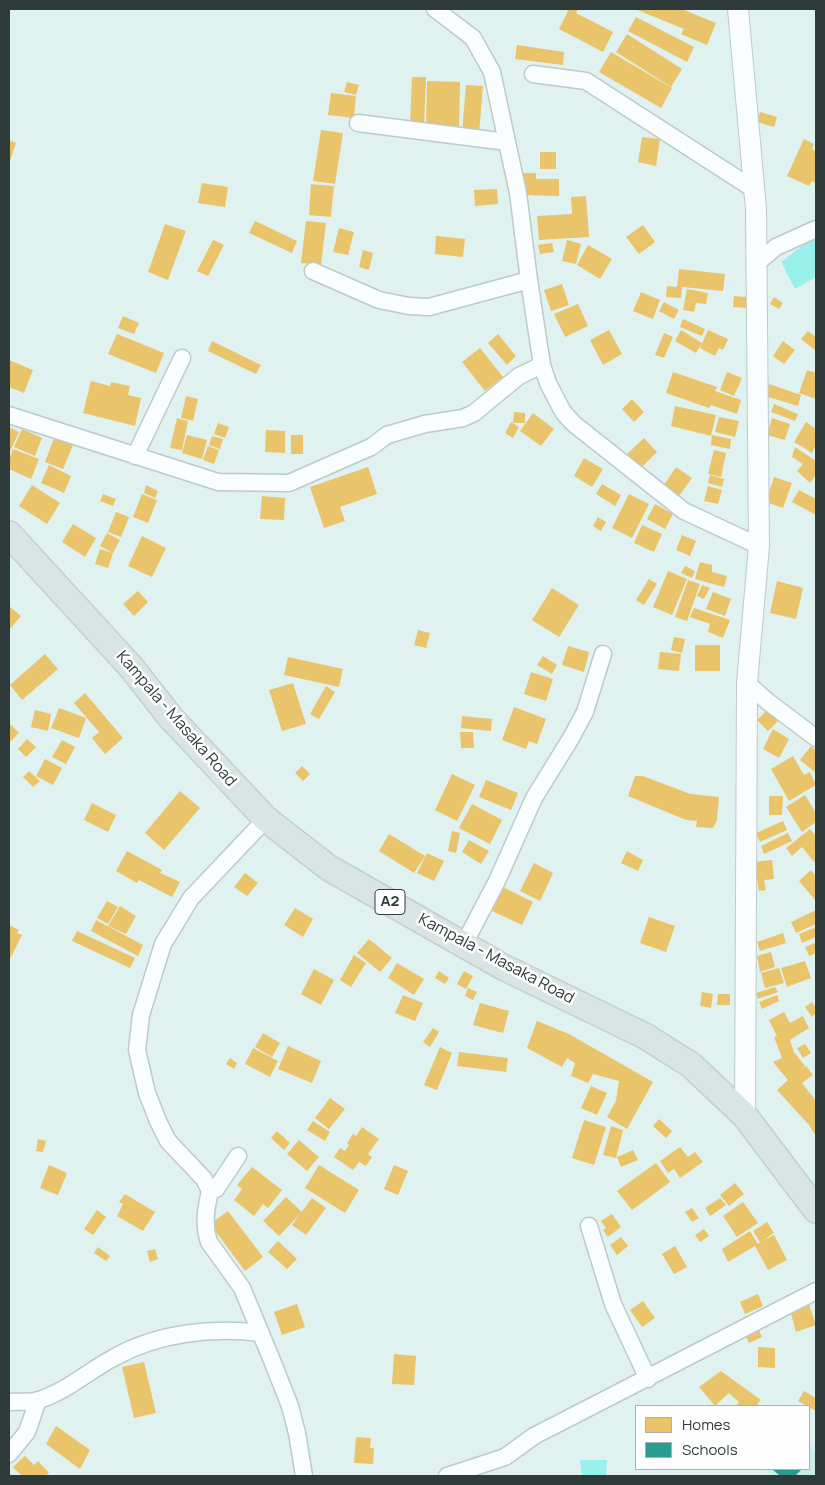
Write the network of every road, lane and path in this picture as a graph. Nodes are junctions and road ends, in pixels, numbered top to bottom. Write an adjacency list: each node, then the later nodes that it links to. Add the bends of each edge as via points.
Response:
1 (435, 9): 5 (street, via 473,38 492,72)
2 (738, 9): 6 (street)
3 (533, 74): 6 (street, via 586,81)
4 (358, 123): 5 (street)
5 (506, 142): 10 (street, via 518,193)
6 (754, 190): 8 (street)
7 (816, 229): 8 (street, via 776,247)
8 (756, 264): 16 (street)
9 (313, 271): 10 (street, via 379,300 429,307)
10 (529, 280): 12 (street)
11 (182, 358): 14 (street)
12 (542, 365): 14 (street, via 519,376 464,418 386,434 371,447 289,483 218,482); 16 (street, via 563,412 574,424 684,511)
13 (9, 415): 14 (street)
14 (135, 456)
15 (11, 542): 20 (main road, Kampala - Masaka Road / A2, via 131,667 189,737)
16 (759, 546): 18 (street)
17 (603, 654): 21 (street, via 585,712 534,798 497,881)
18 (747, 683): 19 (street); 22 (street)
19 (816, 738)
20 (266, 820): 21 (main road, Kampala - Masaka Road / A2, via 329,868); 24 (street, via 191,898 163,944 141,1015 137,1050 147,1093 168,1141 204,1179)
21 (464, 944): 22 (main road, Kampala - Masaka Road / A2, via 652,1041 691,1065)
22 (745, 1116): 25 (main road, Kampala - Masaka Road / A2)
23 (238, 1156): 24 (street, via 216,1189)
24 (210, 1191): 28 (street, via 205,1212 206,1234 242,1288)
25 (816, 1210)
26 (589, 1226): 29 (street, via 613,1304)
27 (816, 1291): 29 (street)
28 (260, 1333): 30 (street, via 214,1331 158,1339 116,1356 61,1390); 33 (street, via 290,1406)
29 (648, 1379): 34 (street, via 534,1436 506,1457)
30 (38, 1400): 31 (street); 32 (street, via 27,1432)
31 (9, 1402)
32 (9, 1454)
33 (304, 1476)
34 (448, 1476)

